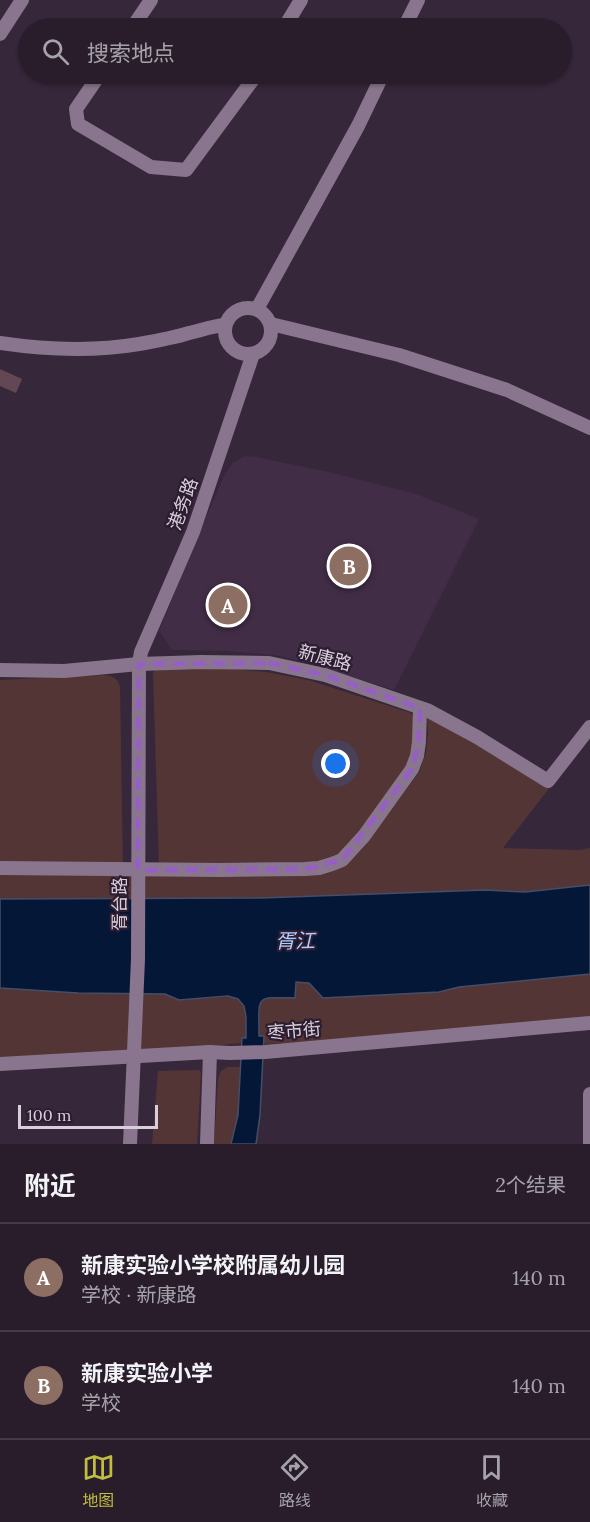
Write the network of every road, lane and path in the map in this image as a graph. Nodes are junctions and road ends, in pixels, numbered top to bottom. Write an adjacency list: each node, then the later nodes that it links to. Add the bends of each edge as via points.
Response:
1 (22, 0): 8 (street)
2 (151, 0): 5 (street)
3 (301, 0): 6 (street)
4 (416, 1): 7 (street)
5 (139, 18)
6 (290, 18)
7 (408, 18)
8 (0, 34)
9 (93, 84): 10 (street, via 76,109 78,124 151,167 186,170)
10 (250, 84)
11 (378, 84): 12 (street)
12 (257, 309): 13 (street); 14 (street, via 241,308 228,317)
13 (271, 324): 16 (street, via 266,346); 17 (street, via 410,358 507,390)
14 (225, 325): 15 (street, via 138,344 90,349); 16 (street, via 231,347)
15 (0, 343)
16 (253, 354): 18 (street, 港务路, via 193,532)
17 (590, 428)
18 (139, 664): 19 (street, 新康路, via 64,671); 20 (street, 新康路, via 270,663 325,675); 27 (street, 胥台路, via 138,959)
19 (0, 670)
20 (420, 708): 21 (street, 新康路, via 477,737 548,781); 22 (street, via 419,742 412,769 364,836 342,860 332,864 221,870)
21 (590, 727)
22 (0, 868)
23 (590, 1023): 24 (street, 枣市街, via 265,1052)
24 (210, 1052): 25 (street, 枣市街); 28 (street)
25 (0, 1064)
26 (590, 1094): 29 (street)
27 (130, 1144)
28 (207, 1144)
29 (590, 1144)

